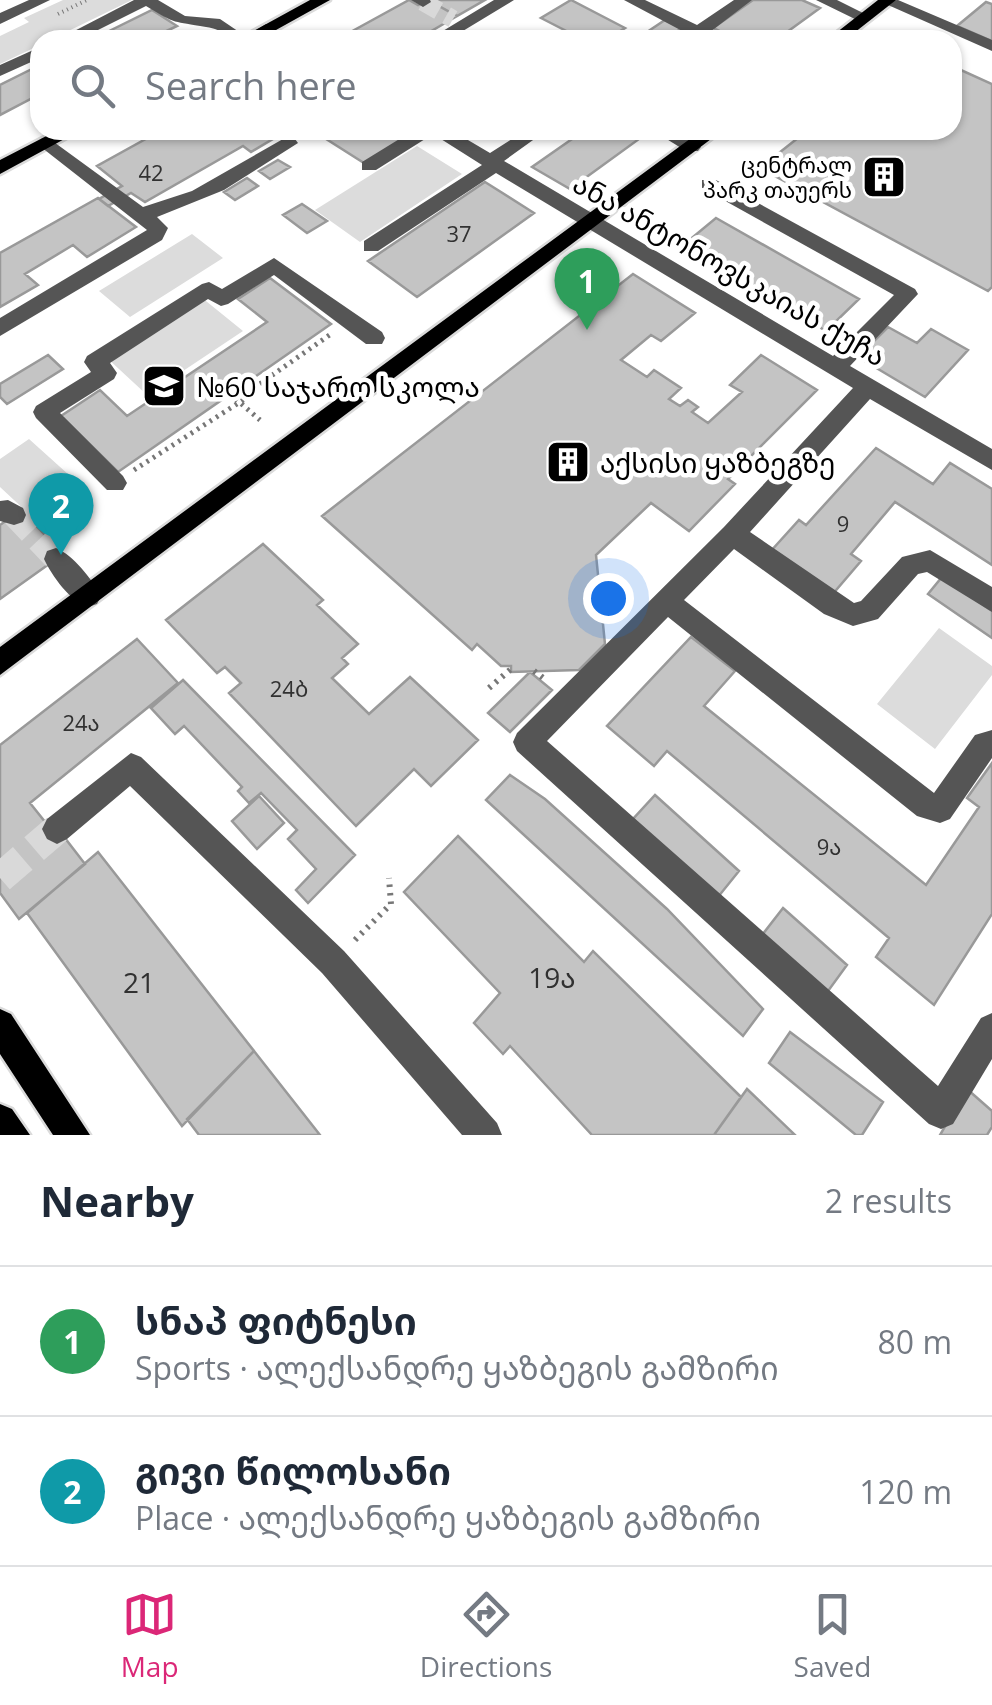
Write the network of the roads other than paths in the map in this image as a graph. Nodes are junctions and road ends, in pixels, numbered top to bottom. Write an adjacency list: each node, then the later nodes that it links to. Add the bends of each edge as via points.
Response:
1 (42, 0): 12 (street)
2 (147, 0): 14 (street); 15 (street, via 181,21 214,22)
3 (322, 0): 13 (main road)
4 (506, 0): 16 (street)
5 (632, 0): 10 (street)
6 (682, 0): 10 (street)
7 (744, 0): 18 (street)
8 (824, 0): 11 (street)
9 (888, 0): 11 (main road); 20 (street)
10 (660, 14): 17 (street)
11 (864, 18): 19 (main road)
12 (0, 19)
13 (266, 29)
14 (85, 30)
15 (227, 30)
16 (448, 30)
17 (687, 30)
18 (708, 30)
19 (848, 30)
20 (956, 30)
21 (962, 33): 22 (street)
22 (992, 46)
23 (30, 57): 24 (street)
24 (0, 72)
25 (53, 140): 31 (main road)
26 (411, 140): 35 (street)
27 (454, 140): 34 (street, ანა ანტონოვსკაიას ქუჩა)
28 (524, 140): 34 (street)
29 (679, 140): 33 (street)
30 (701, 140): 33 (main road)
31 (47, 143): 36 (main road); 38 (street)
32 (289, 143): 38 (street, via 188,202)
33 (692, 147): 39 (main road)
34 (492, 163): 39 (street, ანა ანტონოვსკაიას ქუჩა); 40 (street)
35 (369, 166)
36 (0, 168)
37 (709, 184): 43 (street, via 908,294)
38 (140, 214): 41 (street, via 158,228 155,235)
39 (592, 221): 43 (street, ანა ანტონოვსკაიას ქუჩა); 49 (main road)
40 (371, 246)
41 (0, 328)
42 (374, 338): 46 (street, via 274,264 221,298 209,289 95,362 106,373 44,412)
43 (836, 366): 44 (street, ანა ანტონოვსკაიას ქუჩა)
44 (869, 386): 45 (street, ანა ანტონოვსკაიას ქუჩა); 47 (street)
45 (992, 460)
46 (115, 484)
47 (733, 534): 50 (street, via 853,615 869,611 911,565 930,561); 51 (street)
48 (56, 559): 49 (street)
49 (88, 596): 52 (main road)
50 (992, 600)
51 (666, 601): 53 (street, via 927,806 940,809); 56 (street, via 527,742 941,1112)
52 (0, 663)
53 (992, 743)
54 (58, 828): 60 (street, via 131,768 334,962)
55 (0, 1025): 59 (main road)
56 (992, 1029)
57 (0, 1121): 58 (main road)
58 (13, 1135)
59 (74, 1135)
60 (485, 1135)

